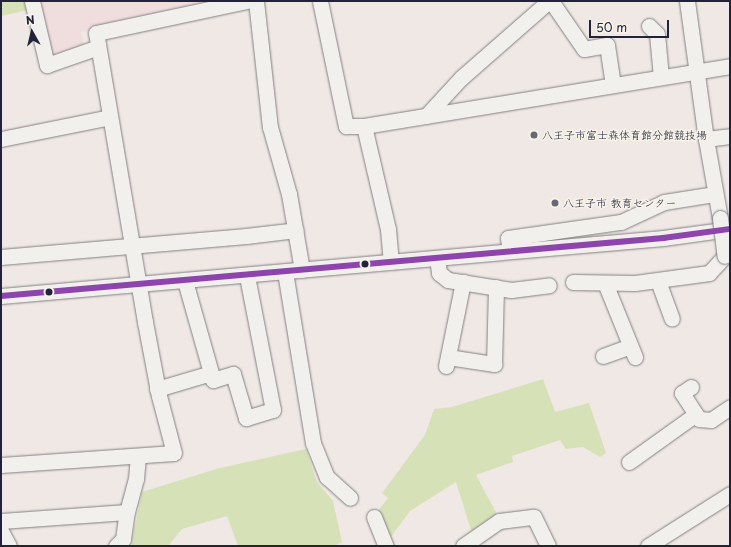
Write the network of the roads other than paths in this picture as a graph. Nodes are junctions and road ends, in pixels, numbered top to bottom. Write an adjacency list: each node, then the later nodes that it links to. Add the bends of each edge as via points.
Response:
1 (32, 1): 8 (street, via 47,65)
2 (247, 1): 8 (street, via 96,33)
3 (256, 1): 21 (street, via 270,127 289,194)
4 (320, 1): 15 (street, via 346,126)
5 (550, 1): 12 (street, via 584,49 607,45); 13 (street, via 461,78)
6 (687, 1): 10 (street)
7 (649, 26): 11 (street, via 657,34)
8 (98, 47): 14 (street)
9 (730, 66): 10 (street)
10 (697, 71): 11 (street); 18 (street)
11 (661, 77): 12 (street)
12 (613, 85): 13 (street)
13 (426, 116): 15 (street)
14 (110, 117): 17 (street); 22 (street)
15 (364, 126): 26 (street, via 388,229)
16 (730, 136): 18 (street)
17 (1, 139)
18 (706, 139): 19 (street)
19 (716, 194): 23 (street, via 664,202 621,222 508,238); 31 (street, bridge, via 725,256 709,273)
20 (730, 229): 23 (street, via 663,238)
21 (296, 230): 22 (street); 27 (street)
22 (132, 245): 24 (street); 35 (street)
23 (510, 251): 25 (street)
24 (1, 257)
25 (437, 258): 26 (street); 32 (street, via 438,273 442,278)
26 (391, 262): 27 (street)
27 (302, 270): 28 (street)
28 (285, 272): 29 (street); 50 (street, via 313,443 327,477)
29 (247, 276): 30 (street); 41 (street, via 274,410 246,418 233,374 213,380)
30 (185, 281): 35 (street); 41 (street)
31 (658, 281): 34 (street); 39 (street)
32 (463, 282): 37 (street); 37 (street, via 447,361 494,364)
33 (573, 282): 34 (street)
34 (605, 283): 40 (street, via 633,352)
35 (139, 285): 38 (street); 43 (street)
36 (549, 285): 37 (street, via 511,290)
37 (496, 287)
38 (1, 296)
39 (672, 319)
40 (603, 356)
41 (212, 373): 43 (street)
42 (691, 387): 45 (street, via 682,393)
43 (157, 389): 46 (street, via 174,453)
44 (730, 408): 45 (street, via 711,420 699,419)
45 (696, 414): 47 (street)
46 (138, 456): 48 (street); 51 (street, via 136,479)
47 (629, 462)
48 (1, 465)
49 (730, 494): 60 (street)
50 (350, 498)
51 (127, 512): 53 (street); 56 (street, via 123,539)
52 (374, 517): 57 (street)
53 (1, 521)
54 (1, 531): 55 (street)
55 (9, 546)
56 (116, 546)
57 (386, 546)
58 (463, 546): 59 (street, via 499,521 534,517)
59 (548, 546)
60 (648, 546)

